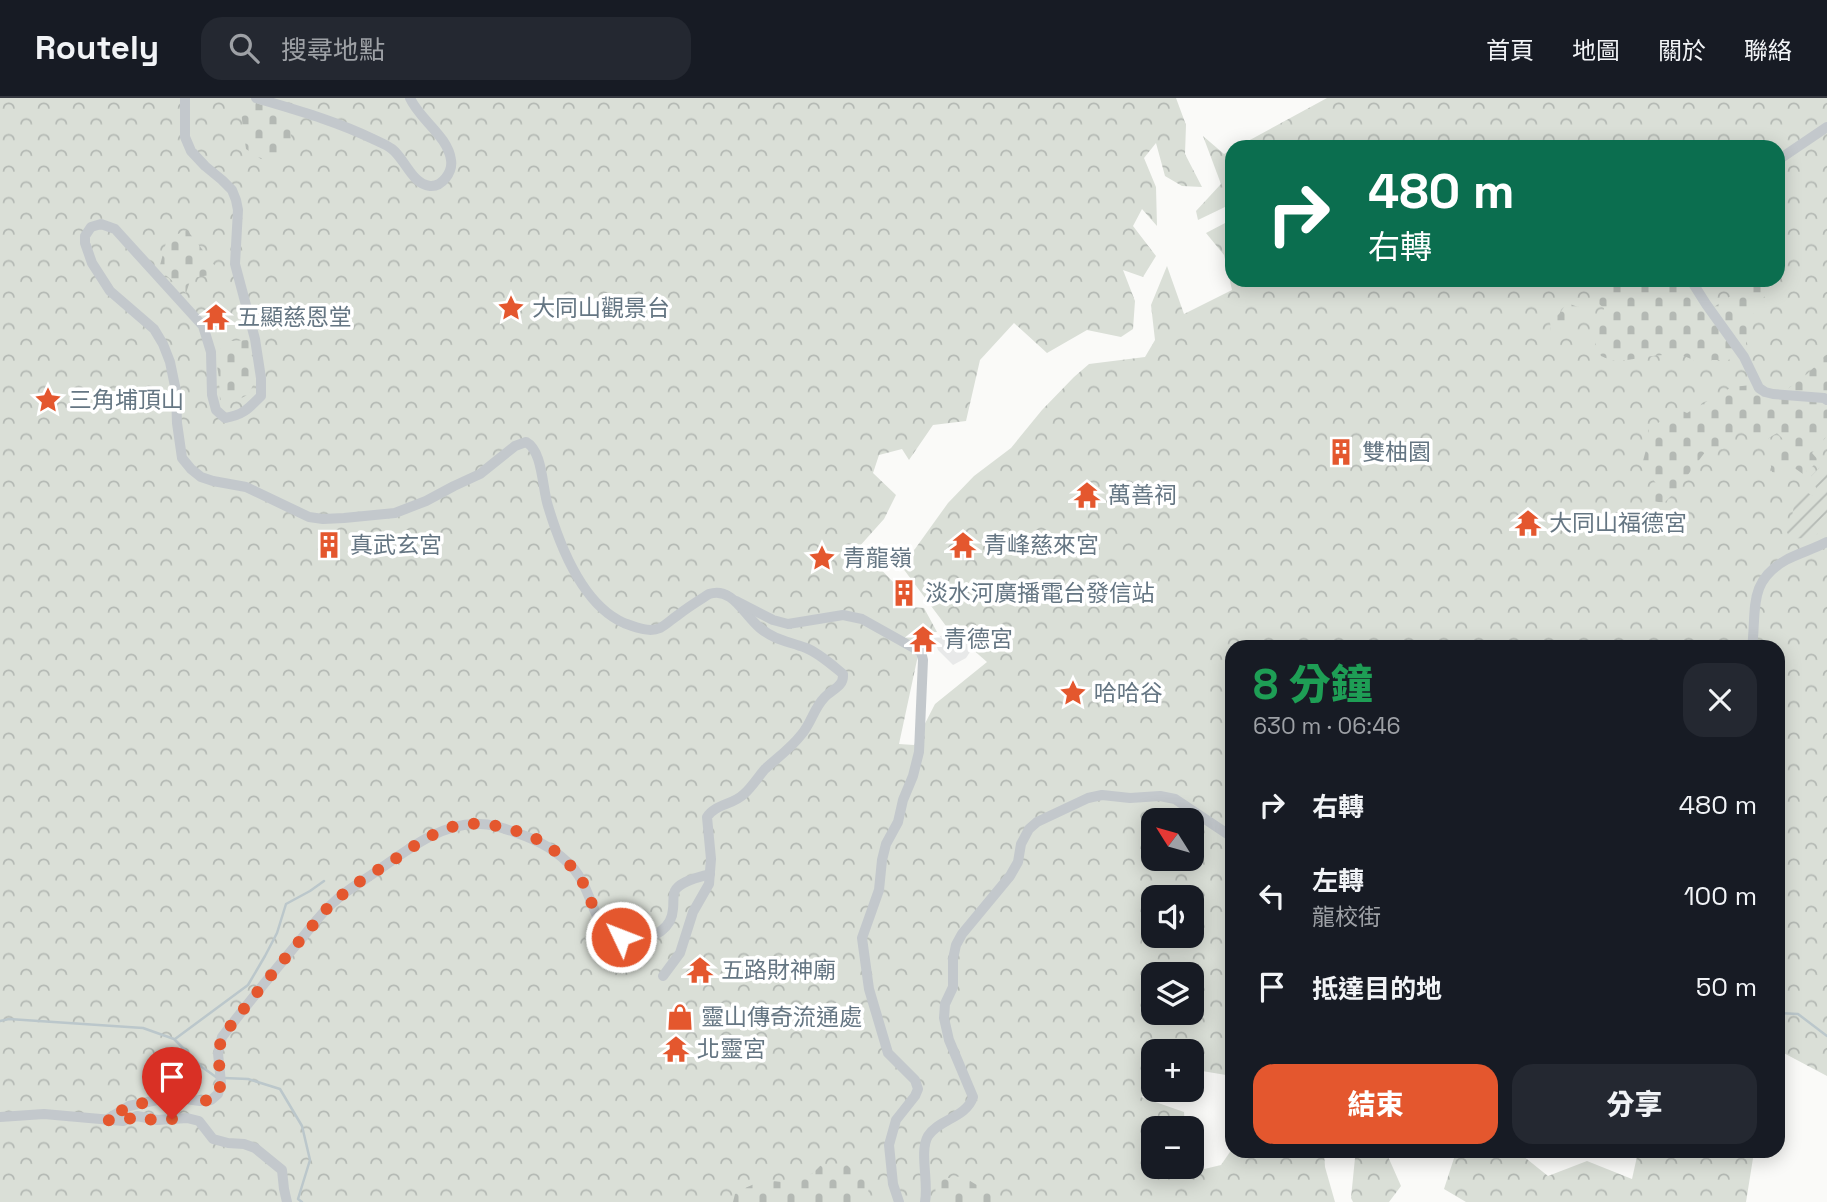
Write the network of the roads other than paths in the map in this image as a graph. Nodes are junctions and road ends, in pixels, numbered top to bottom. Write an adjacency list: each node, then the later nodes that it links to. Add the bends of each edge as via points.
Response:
1 (185, 98): 9 (street, via 184,136 191,151 232,190 238,209 235,264 255,339 261,396 248,409 225,418 216,410 212,395 211,352 203,326 115,229 101,224 91,227 85,243 110,292 154,329 163,344 176,391 179,445 191,469 213,481 246,487 309,517 344,519 395,513 426,501 480,474 526,442 539,461 556,531 575,572 606,612 645,630 659,628 716,591)
2 (256, 98): 3 (street, via 347,127 392,149 419,181 438,186 450,170 451,160)
3 (410, 98)
4 (1827, 127): 5 (street)
5 (1785, 155)
6 (1695, 287): 7 (street, via 1744,357 1759,388)
7 (1827, 400)
8 (1827, 542): 10 (street, via 1785,561 1761,581)
9 (736, 601): 12 (street, via 758,627 807,648 844,679 823,699 802,735 744,794 710,812); 17 (street, via 788,624 843,615 862,619 920,652 923,660 919,752 898,822 886,844 879,890 862,938 869,989 888,1053 918,1089 896,1120 889,1145 893,1185)
10 (1753, 640)
11 (1225, 832): 18 (street, via 1175,799 1102,795 1037,822 1029,830 1010,876 956,945 953,987 944,1018 973,1097 971,1104 927,1138)
12 (710, 874): 13 (street, via 680,953); 15 (street, via 676,889 673,913 664,930 639,939 621,937 600,922 575,871 538,840 494,825 455,826 429,837 333,902 222,1037 218,1053 221,1083 211,1100 171,1097 129,1106)
13 (663, 976)
14 (0, 1116): 15 (street, via 44,1114)
15 (106, 1120): 16 (street, via 137,1116 199,1121 213,1139 255,1148 282,1170)
16 (287, 1202)
17 (900, 1202)
18 (925, 1202)

